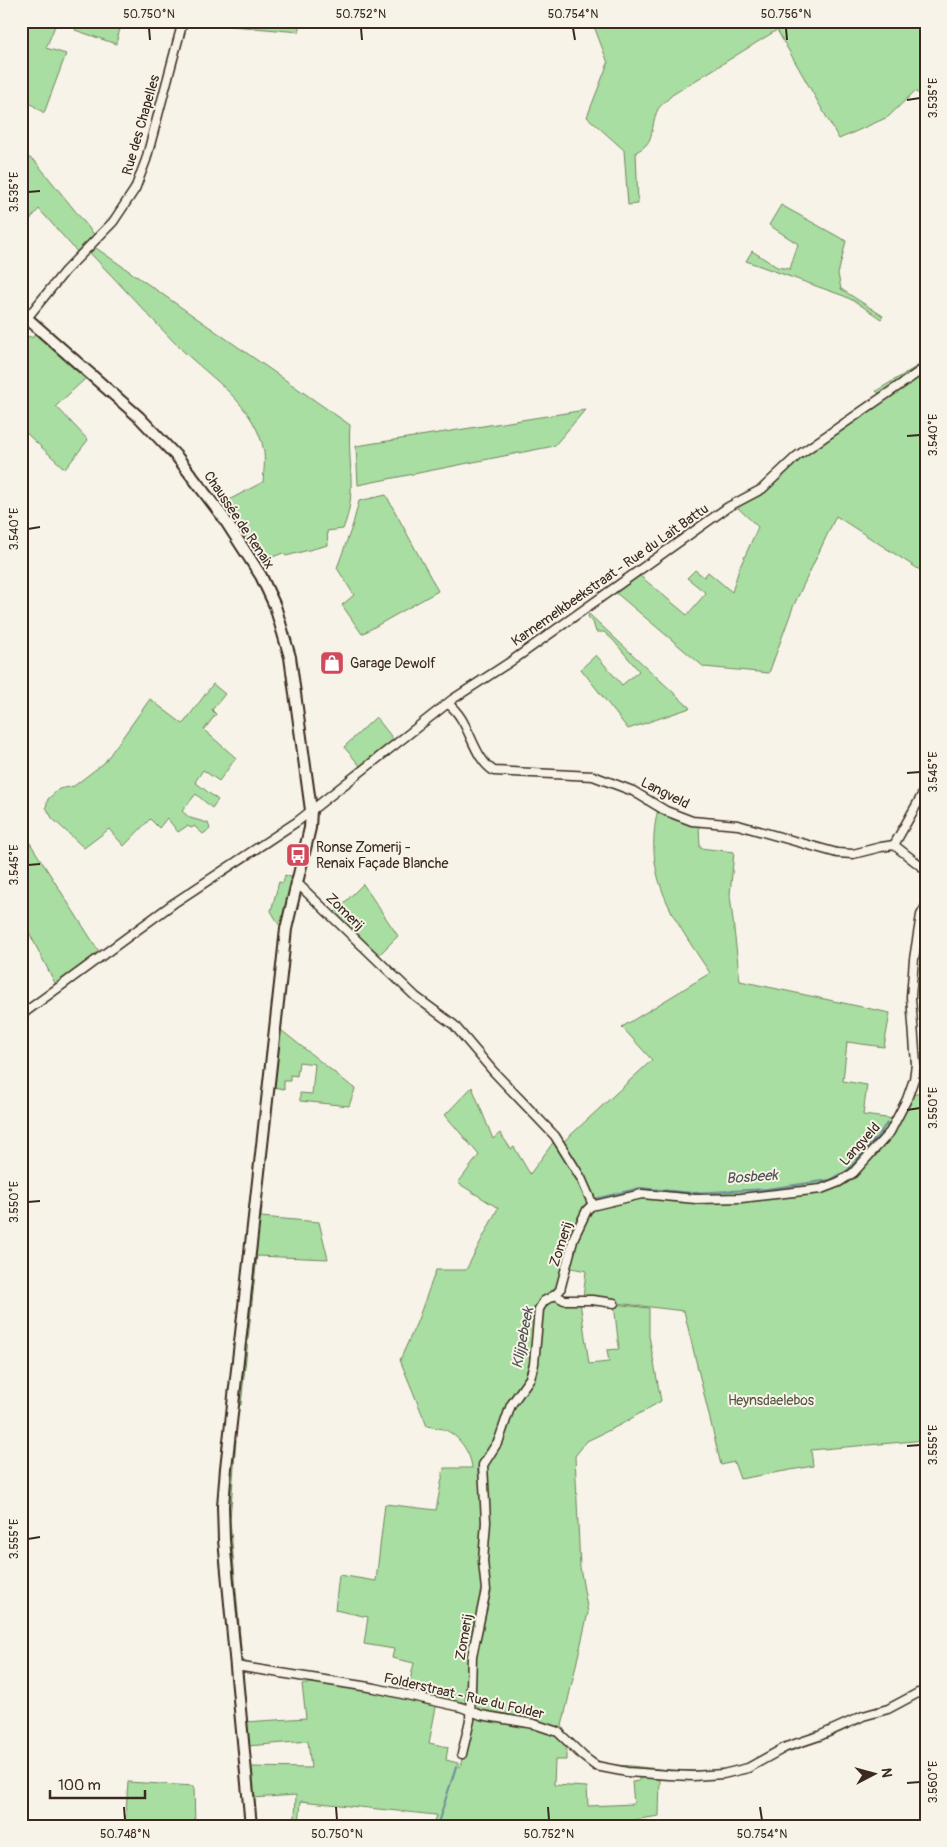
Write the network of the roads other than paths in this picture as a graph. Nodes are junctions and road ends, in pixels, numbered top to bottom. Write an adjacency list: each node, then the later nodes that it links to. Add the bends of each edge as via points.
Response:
1 (183, 21): 2 (street, Rue des Chapelles, via 146,160 135,189 114,222)
2 (24, 315): 6 (street, Chaussée de Renaix, via 123,402 166,445 212,502 261,576 277,611 288,650)
3 (926, 366): 4 (street, Karnemelkbeekstraat - Rue du Lait Battu, via 805,450 762,489 728,507)
4 (448, 704): 6 (street, Karnemelkbeekstraat - Rue du Lait Battu); 7 (street, Langveld, via 462,721 486,765 494,771 593,776 633,791 666,811 692,821 738,825 837,853 854,854)
5 (926, 788): 7 (street)
6 (311, 810): 9 (street, Chaussée de Renaix); 11 (street, Karnemelkbeekstraat - Rue du Lait Battu, via 174,903)
7 (894, 846): 8 (street)
8 (926, 870)
9 (296, 882): 12 (street, Zomerij, via 416,997 454,1026 558,1140 582,1178); 15 (street, Chaussée de Renaix, via 286,929 226,1468 224,1540)
10 (926, 906): 12 (street, Langveld, via 921,915 914,959 914,1079 890,1132 853,1173 821,1189 741,1198 696,1199 642,1194)
11 (21, 1015)
12 (593, 1205): 13 (street, Zomerij, via 576,1230 562,1284)
13 (555, 1295): 14 (street, via 564,1300); 17 (street, Zomerij, via 544,1301 539,1309 530,1378 511,1405 499,1440 483,1465 486,1590 472,1656)
14 (614, 1303)
15 (236, 1666): 17 (street, Folderstraat - Rue du Folder, via 375,1688); 19 (street, Chaussée de Renaix)
16 (926, 1692): 17 (street, Folderstraat - Rue du Folder, via 819,1736 786,1746 748,1768 693,1776 599,1767 590,1763 553,1730)
17 (471, 1710): 18 (street, Zomerij)
18 (462, 1754)
19 (251, 1826)

